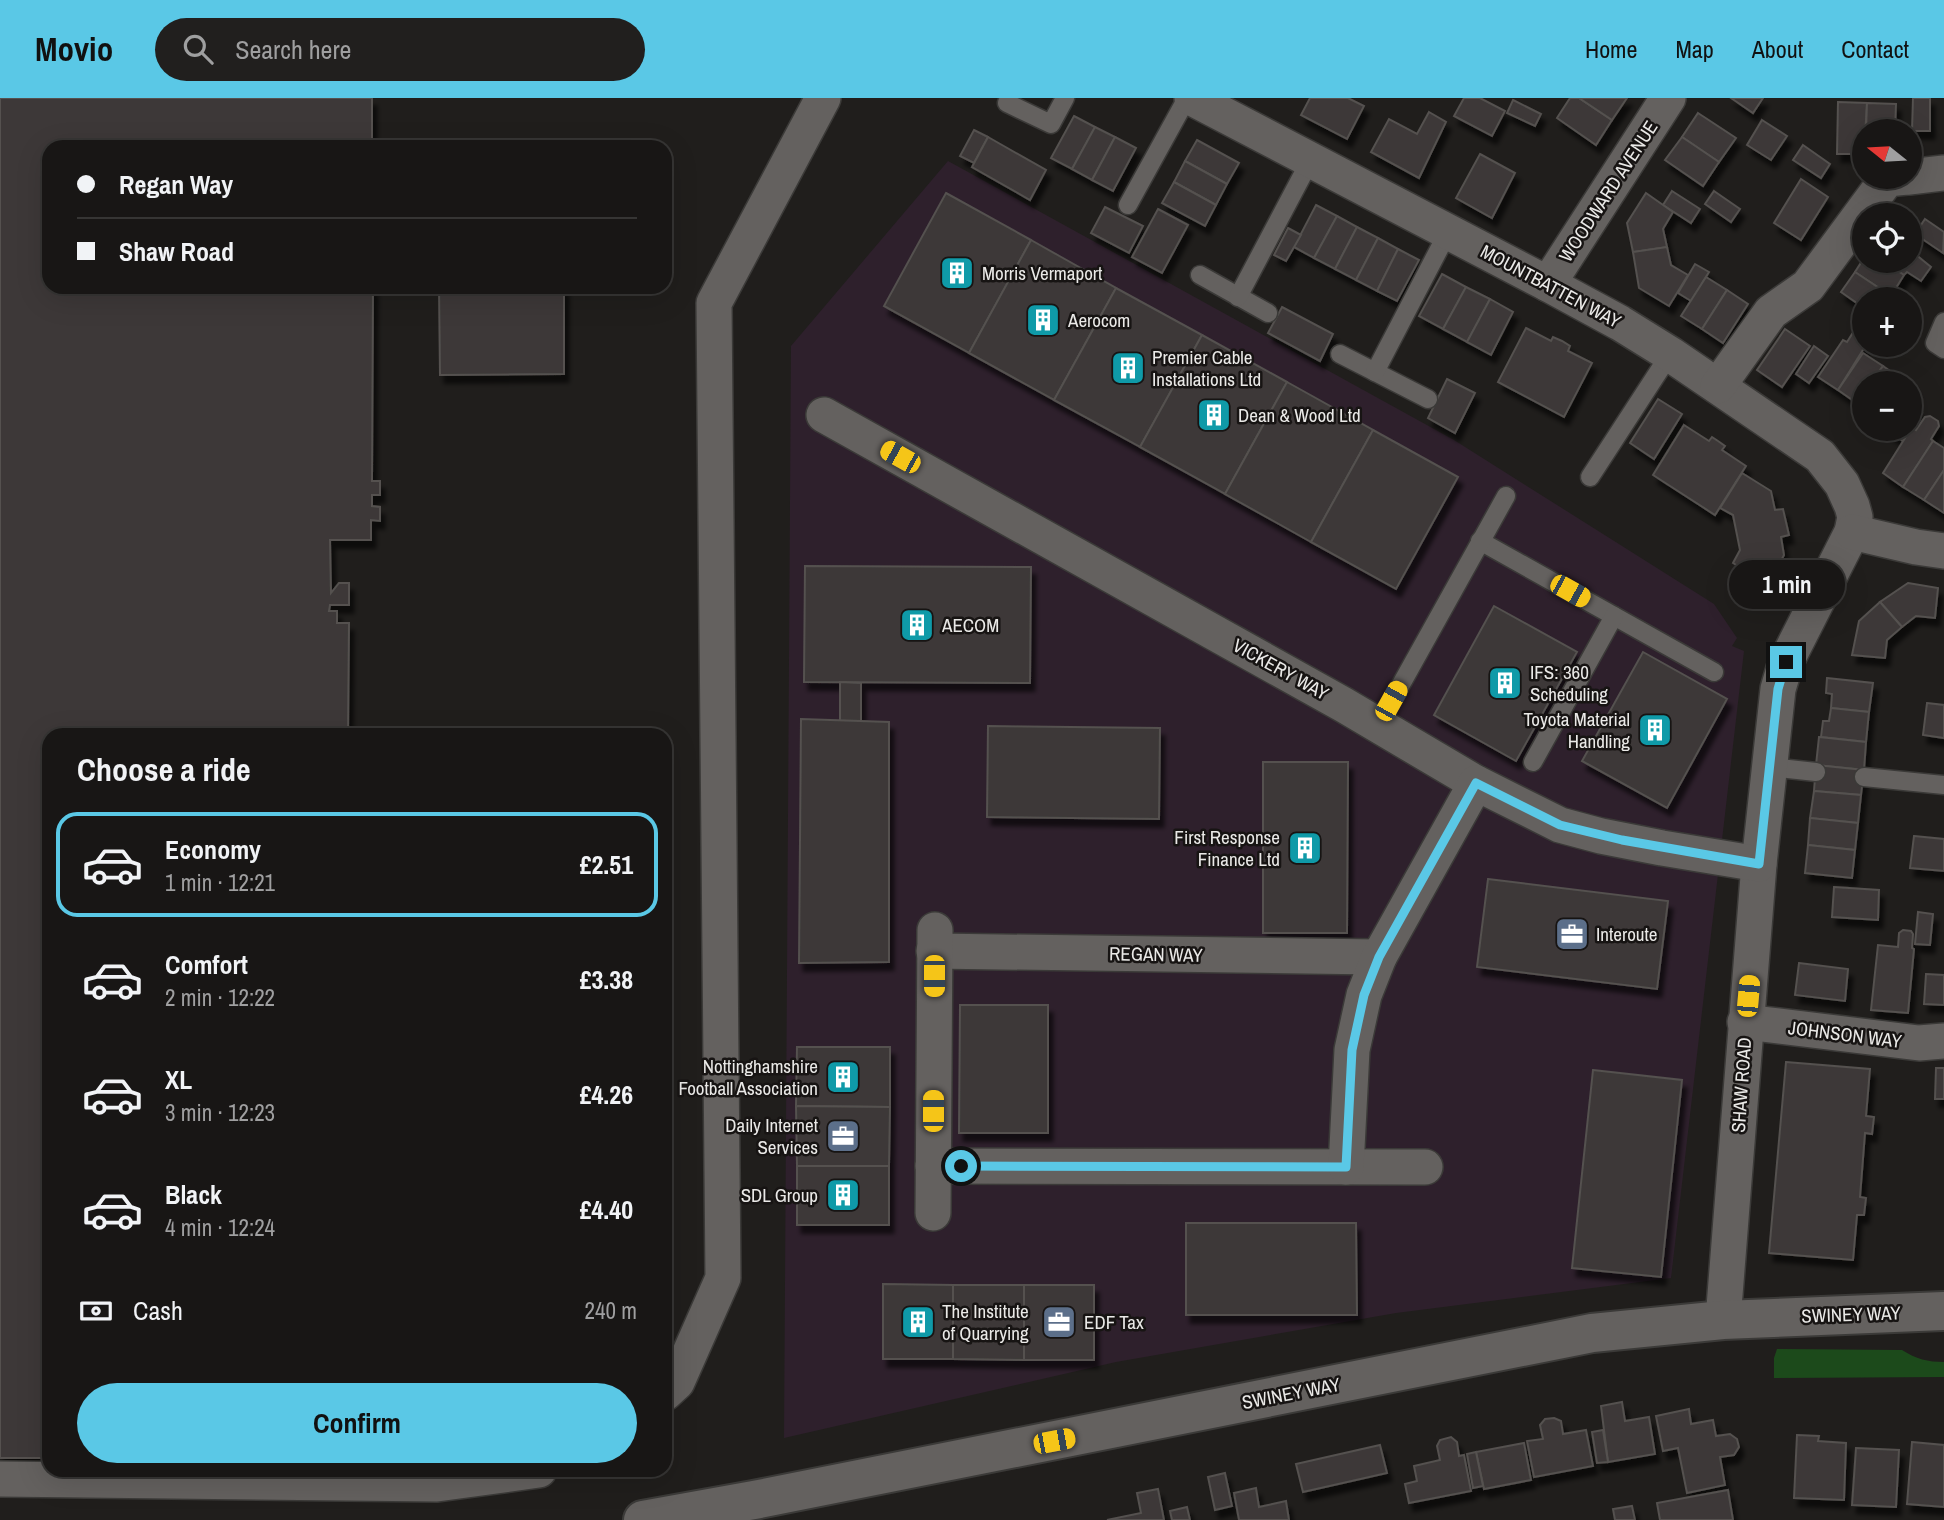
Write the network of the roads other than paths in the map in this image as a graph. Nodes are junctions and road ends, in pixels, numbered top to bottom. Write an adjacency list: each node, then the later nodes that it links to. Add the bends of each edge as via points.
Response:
1 (824, 98): 48 (street, via 714,303 723,1278)
2 (1065, 98): 5 (lane, via 1052,124)
3 (1189, 98): 6 (street, MOUNTBATTEN WAY); 10 (lane)
4 (1668, 98): 13 (street, WOODWARD AVENUE)
5 (1007, 103)
6 (1311, 159): 11 (street, MOUNTBATTEN WAY); 14 (lane)
7 (1944, 173): 8 (street)
8 (1922, 175)
9 (1880, 189): 21 (street, via 1808,286 1771,312)
10 (1128, 205)
11 (1448, 232): 13 (street, MOUNTBATTEN WAY); 20 (lane)
12 (1200, 275): 14 (lane)
13 (1548, 284): 19 (street, MOUNTBATTEN WAY)
14 (1238, 297): 15 (lane)
15 (1268, 313)
16 (1944, 322): 17 (lane, via 1936,343)
17 (1944, 349)
18 (1340, 354): 20 (lane)
19 (1670, 354): 21 (street, MOUNTBATTEN WAY); 24 (lane)
20 (1376, 372): 22 (lane)
21 (1718, 386): 26 (street, MOUNTBATTEN WAY, via 1820,456 1852,506)
22 (1428, 399)
23 (824, 415): 31 (street, VICKERY WAY)
24 (1590, 477)
25 (1506, 496): 27 (lane)
26 (1852, 532): 28 (street); 33 (street, SHAW ROAD, via 1786,662 1778,689)
27 (1480, 541): 29 (lane); 31 (lane)
28 (1944, 551)
29 (1614, 616): 30 (lane); 32 (lane)
30 (1714, 672)
31 (1379, 724): 36 (street, VICKERY WAY)
32 (1533, 762)
33 (1770, 767): 34 (lane); 38 (street, SHAW ROAD)
34 (1816, 772)
35 (1864, 777): 37 (lane)
36 (1476, 783): 38 (street, VICKERY WAY, via 1560,825); 39 (street)
37 (1944, 785)
38 (1759, 864): 40 (street, SHAW ROAD)
39 (1379, 957): 42 (street, REGAN WAY, via 934,940); 43 (street, via 1364,995 1352,1050)
40 (1745, 1022): 41 (street, JOHNSON WAY, via 1919,1043); 47 (street, SHAW ROAD)
41 (1944, 1041)
42 (933, 1166): 43 (street); 45 (street, REGAN WAY)
43 (1346, 1167): 44 (street)
44 (1425, 1167)
45 (933, 1213)
46 (1944, 1311): 47 (street, SWINEY WAY)
47 (1723, 1320): 51 (street, SWINEY WAY, via 1592,1333)
48 (672, 1387)
49 (491, 1477): 50 (street, via 437,1484)
50 (0, 1479)
51 (643, 1520)

